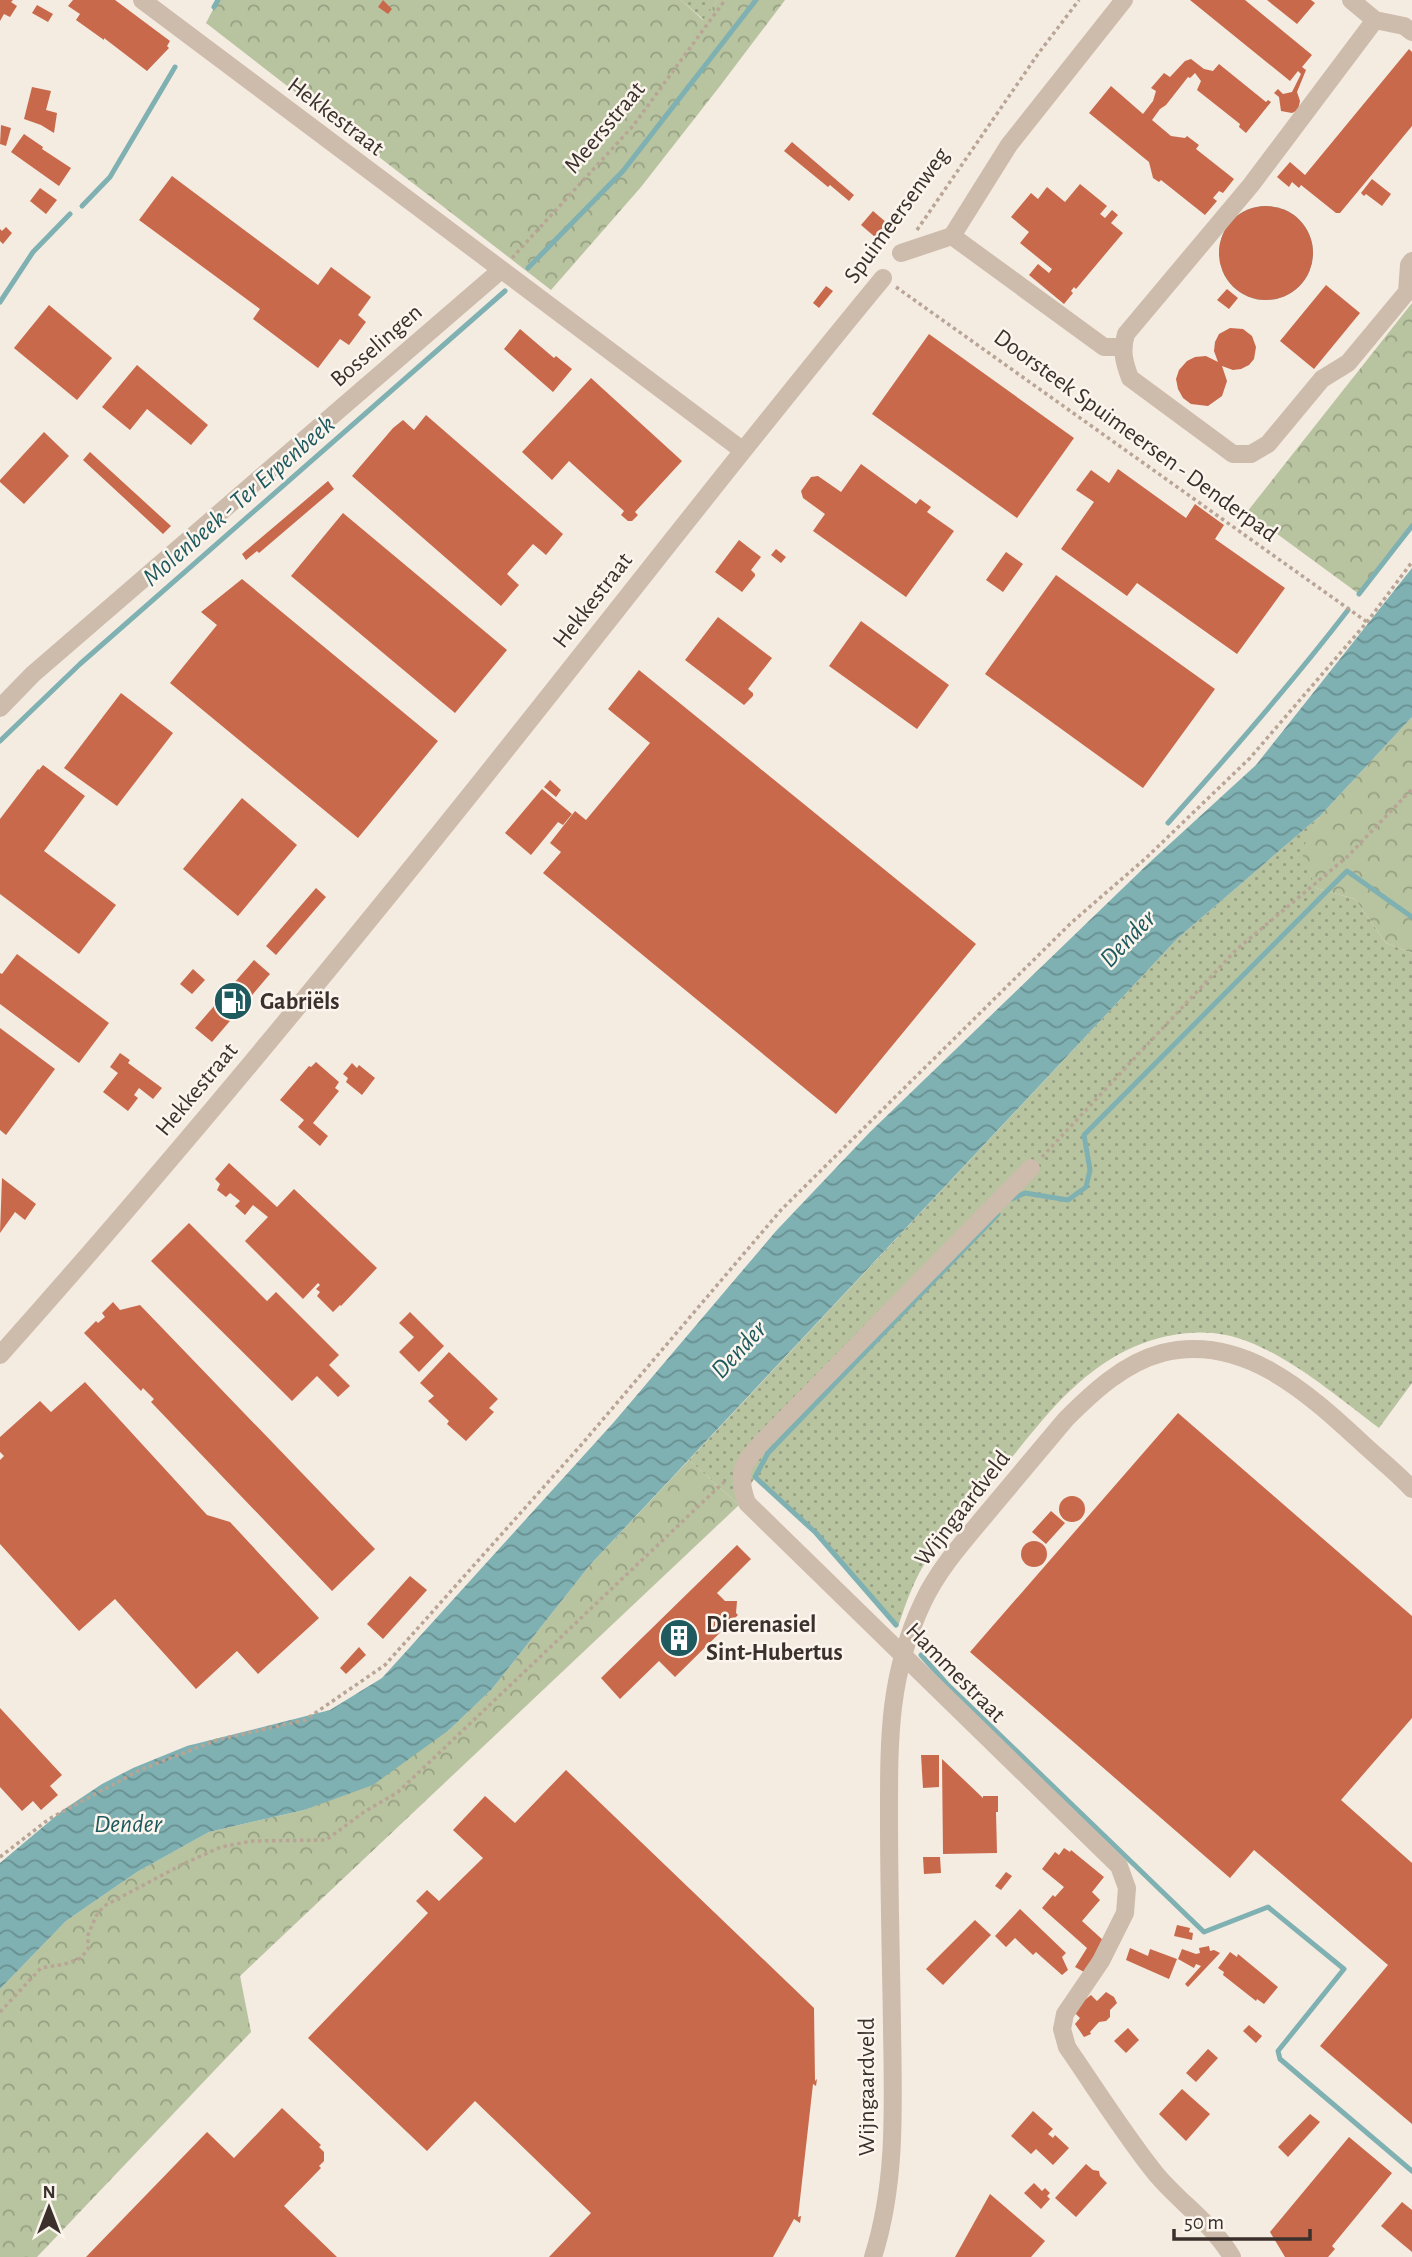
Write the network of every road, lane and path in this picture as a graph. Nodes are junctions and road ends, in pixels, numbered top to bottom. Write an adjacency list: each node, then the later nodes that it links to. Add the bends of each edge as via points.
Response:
1 (142, 0): 11 (street, Hekkestraat)
2 (725, 0): 11 (path, Meersstraat, via 633,126)
3 (1079, 0): 9 (path, Spuimeersenweg)
4 (1124, 0): 8 (street, via 1009,145)
5 (1351, 0): 6 (street)
6 (1375, 20): 7 (street); 13 (street, via 1251,185 1126,334)
7 (1412, 32)
8 (952, 236): 9 (street); 13 (street, via 1104,347)
9 (901, 253)
10 (1412, 261): 13 (street, via 1407,292 1348,363 1322,379 1268,444 1251,454 1233,454 1129,378)
11 (501, 270): 14 (street, Hekkestraat); 17 (street, Bosselingen, via 33,674)
12 (883, 278): 14 (street, Spuimeersenweg); 16 (path, Doorsteek Spuimeersen - Denderpad)
13 (1122, 347)
14 (741, 450): 20 (street, Hekkestraat, via 433,842 109,1233)
15 (1412, 562): 16 (path)
16 (1367, 622): 24 (path, via 1250,758 1071,923 781,1210 582,1444 385,1665 305,1720 217,1740 140,1770 49,1819)
17 (0, 708)
18 (1412, 789): 19 (path, via 1348,856 1236,950)
19 (1031, 1168): 21 (street)
20 (0, 1356)
21 (744, 1463): 23 (street, Hammestraat, via 741,1486 747,1503); 25 (path, via 398,1792 326,1840 252,1841 221,1847 104,1906 81,1958 41,1968)
22 (1412, 1489): 23 (street, Wijngaardveld, via 1319,1404 1279,1376 1222,1351 1161,1353 1106,1382 1066,1419 944,1564)
23 (903, 1654): 26 (street, Wijngaardveld, via 891,1706 889,1746 891,2161); 27 (street, Hammestraat, via 1119,1866 1127,1888 1125,1913 1101,1961 1065,2014 1062,2029 1067,2047 1157,2175)
24 (0, 1857)
25 (0, 2012)
26 (873, 2257)
27 (1232, 2257)

